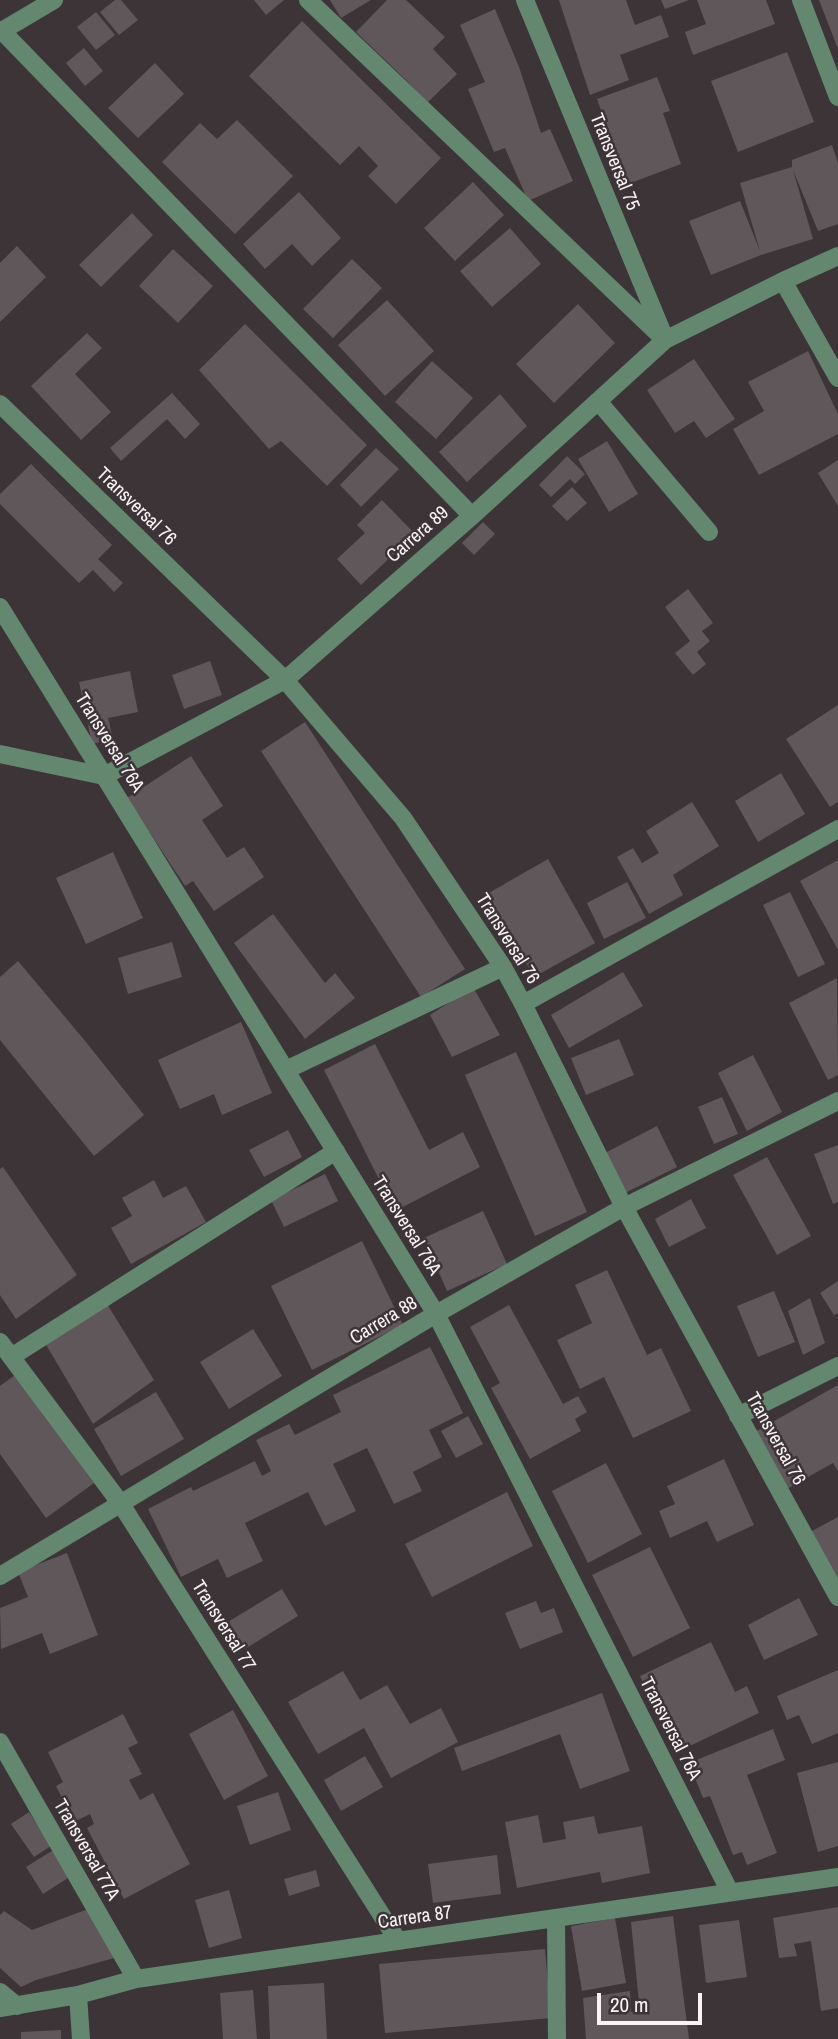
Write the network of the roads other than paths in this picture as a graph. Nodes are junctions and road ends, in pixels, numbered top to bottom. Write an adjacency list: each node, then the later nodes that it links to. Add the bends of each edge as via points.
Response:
1 (54, 0): 5 (street)
2 (308, 0): 9 (street)
3 (525, 0): 9 (street, Transversal 75)
4 (801, 0): 6 (street)
5 (1, 32): 13 (street)
6 (838, 97)
7 (838, 256): 8 (street, Carrera 89)
8 (783, 281): 9 (street, Carrera 89); 10 (street)
9 (665, 340): 11 (street, Carrera 89)
10 (838, 378)
11 (598, 401): 13 (street, Carrera 89); 14 (street)
12 (0, 404): 16 (street, Transversal 76)
13 (471, 516): 16 (street, Carrera 89)
14 (709, 532)
15 (0, 607): 18 (street, Transversal 76A)
16 (285, 680): 18 (street, Carrera 89); 20 (street, Transversal 76, via 402,818)
17 (0, 754): 18 (street)
18 (104, 776): 22 (street, Transversal 76A)
19 (838, 829): 21 (street)
20 (503, 967): 21 (street, Transversal 76); 22 (street)
21 (523, 1004): 25 (street, Transversal 76)
22 (286, 1070): 24 (street, Transversal 76A)
23 (838, 1101): 25 (street, Carrera 88)
24 (336, 1151): 26 (street, Transversal 76A); 28 (street)
25 (624, 1207): 26 (street, Carrera 88); 30 (street, Transversal 76)
26 (436, 1314): 31 (street, Carrera 88); 36 (street, Transversal 76A)
27 (0, 1342): 28 (street, Transversal 77)
28 (11, 1357): 31 (street, Transversal 77)
29 (838, 1366): 30 (street)
30 (738, 1416): 33 (street, Transversal 76)
31 (121, 1504): 32 (street, Carrera 88); 38 (street, Transversal 77)
32 (0, 1576)
33 (838, 1597)
34 (0, 1742): 39 (street, Transversal 77A)
35 (838, 1877): 36 (street, Carrera 87)
36 (730, 1892): 37 (street, Carrera 87)
37 (556, 1918): 38 (street, Carrera 87); 44 (street)
38 (398, 1941): 39 (street, Carrera 87)
39 (136, 1979): 41 (street, Carrera 87)
40 (0, 1992): 42 (street)
41 (78, 1995): 42 (street, Carrera 87); 43 (street)
42 (8, 2007)
43 (81, 2039)
44 (557, 2039)

